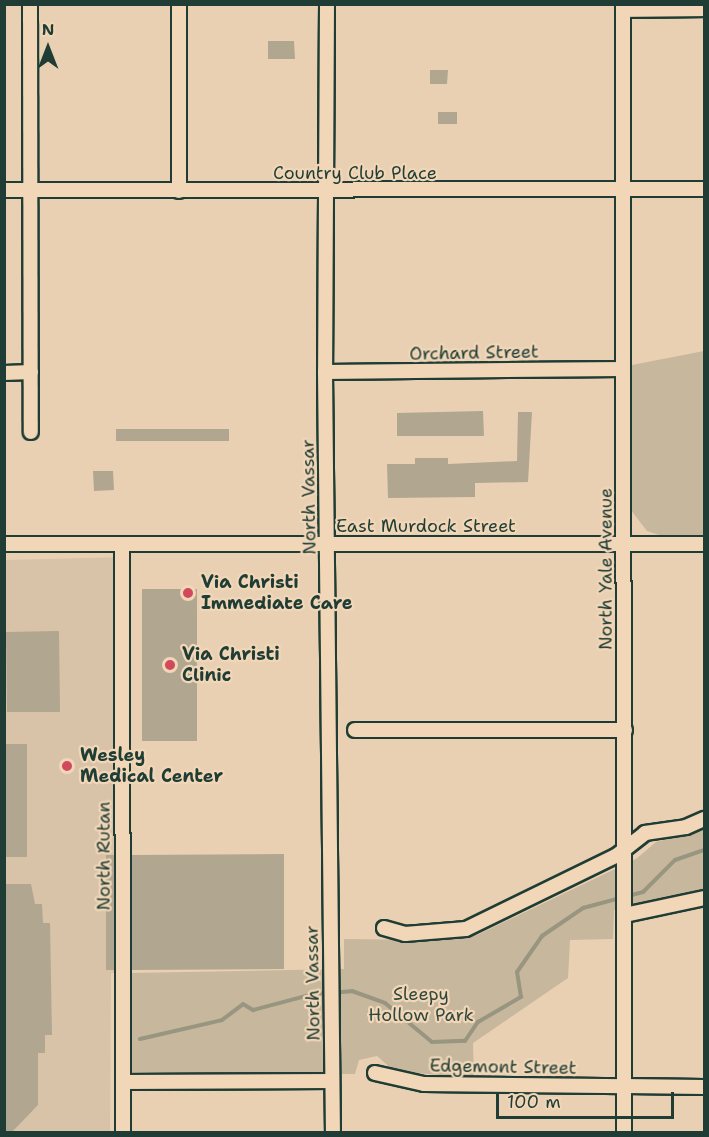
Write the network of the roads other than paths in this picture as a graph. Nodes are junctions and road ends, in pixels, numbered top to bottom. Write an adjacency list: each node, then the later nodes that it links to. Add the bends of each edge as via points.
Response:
1 (30, 4): 9 (street)
2 (179, 4): 11 (street)
3 (327, 4): 10 (street, North Vassar)
4 (623, 7): 5 (street); 6 (street, North Yale Avenue)
5 (705, 9)
6 (624, 189): 7 (street, Country Club Place); 10 (street, Country Club Place); 12 (street, North Yale Avenue)
7 (705, 189)
8 (4, 190): 9 (street, Country Club Place)
9 (32, 190): 11 (street, Country Club Place); 13 (street)
10 (325, 190): 11 (street, Country Club Place); 14 (street, North Vassar)
11 (179, 191)
12 (623, 369): 14 (street, Orchard Street); 20 (street, North Yale Avenue)
13 (31, 372): 15 (street); 16 (street)
14 (325, 372): 19 (street, North Vassar)
15 (4, 373)
16 (31, 432)
17 (4, 544): 18 (street, East Murdock Street)
18 (122, 544): 19 (street, East Murdock Street); 31 (street, North Rutan)
19 (329, 544): 20 (street, East Murdock Street); 30 (street, North Vassar)
20 (623, 544): 21 (street, East Murdock Street); 23 (street, North Yale Avenue)
21 (705, 544)
22 (355, 730): 23 (street)
23 (625, 730): 25 (street, North Yale Avenue)
24 (705, 819): 25 (street, via 686,827 645,833)
25 (625, 846): 27 (street, North Yale Avenue); 28 (street, via 616,856 466,929 405,934)
26 (705, 898): 27 (street)
27 (625, 913): 32 (street, North Yale Avenue)
28 (384, 928)
29 (375, 1073): 32 (street, Edgemont Street, via 424,1084)
30 (332, 1081): 31 (street); 35 (street, North Vassar)
31 (123, 1082): 34 (street, North Rutan)
32 (624, 1087): 33 (street, Edgemont Street); 36 (street, North Yale Avenue)
33 (705, 1087)
34 (123, 1132)
35 (333, 1132)
36 (624, 1132)

